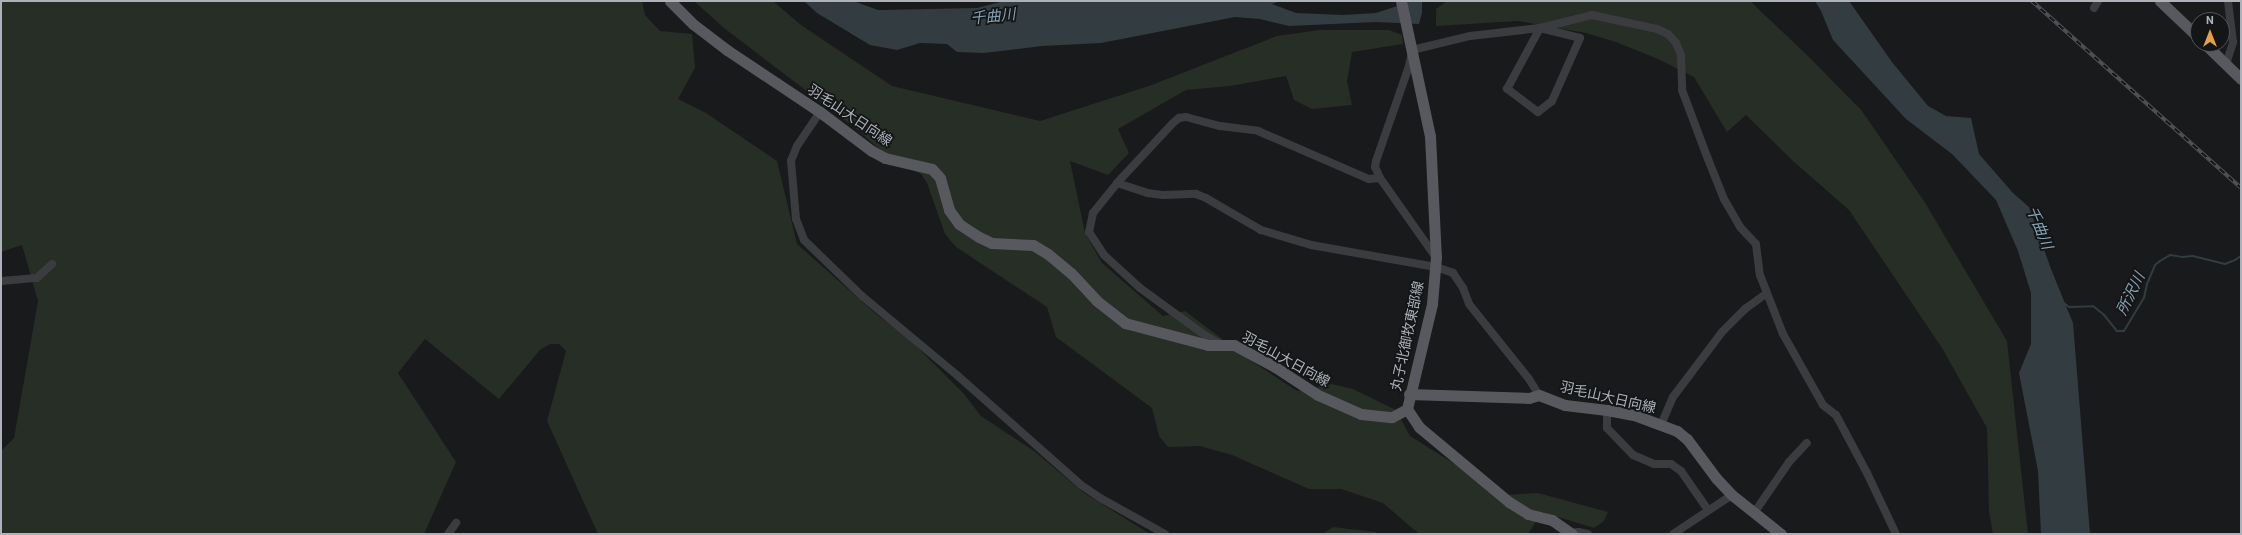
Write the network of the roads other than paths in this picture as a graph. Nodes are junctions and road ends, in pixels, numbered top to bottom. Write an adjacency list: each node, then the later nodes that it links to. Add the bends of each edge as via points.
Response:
1 (670, 1): 11 (main road, 羽毛山大日向線, via 693,24 727,50)
2 (1402, 1): 7 (main road, 丸子北御牧東部線)
3 (2160, 1): 6 (main road)
4 (2228, 1): 9 (street, via 2233,42)
5 (1540, 28): 5 (street, via 1580,38 1552,101 1538,112 1507,89); 7 (street, via 1470,36); 17 (street, via 1592,15 1657,30 1671,36 1681,55 1682,90 1724,199 1740,227 1756,244 1760,275)
6 (2190, 29)
7 (1412, 50): 12 (street, via 1409,66 1376,161); 14 (main road, 丸子北御牧東部線, via 1432,158)
8 (2213, 52): 9 (main road)
9 (2226, 64): 10 (main road)
10 (2241, 79)
11 (820, 112): 18 (main road, 羽毛山大日向線, via 885,158 932,169 940,178 949,210 959,224 992,243 1033,245 1071,273 1097,301 1125,323 1194,342); 31 (street, via 797,146 791,161 796,218 804,240 862,296 1081,484 1102,499)
12 (1380, 178): 13 (street, via 1369,179 1258,131 1220,126 1186,117 1179,118 1173,123); 14 (street)
13 (1117, 183): 14 (street, via 1147,193 1196,194 1261,230 1311,246); 18 (street, via 1093,213 1089,232 1096,243 1140,288)
14 (1436, 262): 19 (main road, 丸子北御牧東部線, via 1432,304); 20 (street, via 1453,272 1469,304 1529,379)
15 (52, 264): 16 (street, via 37,278)
16 (1, 281)
17 (1767, 293): 23 (street, via 1745,309 1722,332 1674,397); 35 (street, via 1783,334 1823,405 1836,415)
18 (1220, 344): 21 (main road, 羽毛山大日向線, via 1234,345 1251,353 1318,395 1361,414 1392,417)
19 (1409, 394): 20 (main road, 羽毛山大日向線, via 1529,398); 21 (main road, 丸子北御牧東部線)
20 (1539, 396): 22 (main road, 羽毛山大日向線, via 1565,405)
21 (1407, 409): 29 (main road, 丸子北御牧東部線, via 1419,427 1509,502 1528,514 1552,520)
22 (1607, 410): 23 (main road, 羽毛山大日向線, via 1637,416); 26 (street, via 1607,428 1633,455 1654,464 1671,464 1681,471)
23 (1661, 425): 25 (main road, 羽毛山大日向線, via 1677,431 1687,439)
24 (1807, 443): 27 (street, via 1789,462)
25 (1732, 495): 26 (street); 27 (main road, 羽毛山大日向線)
26 (1708, 510): 33 (street)
27 (1754, 513): 34 (main road, 羽毛山大日向線)
28 (456, 523): 30 (street)
29 (1572, 533): 32 (street)
30 (448, 534)
31 (1166, 534)
32 (1588, 534)
33 (1673, 534)
34 (1781, 534)
35 (1896, 534)

